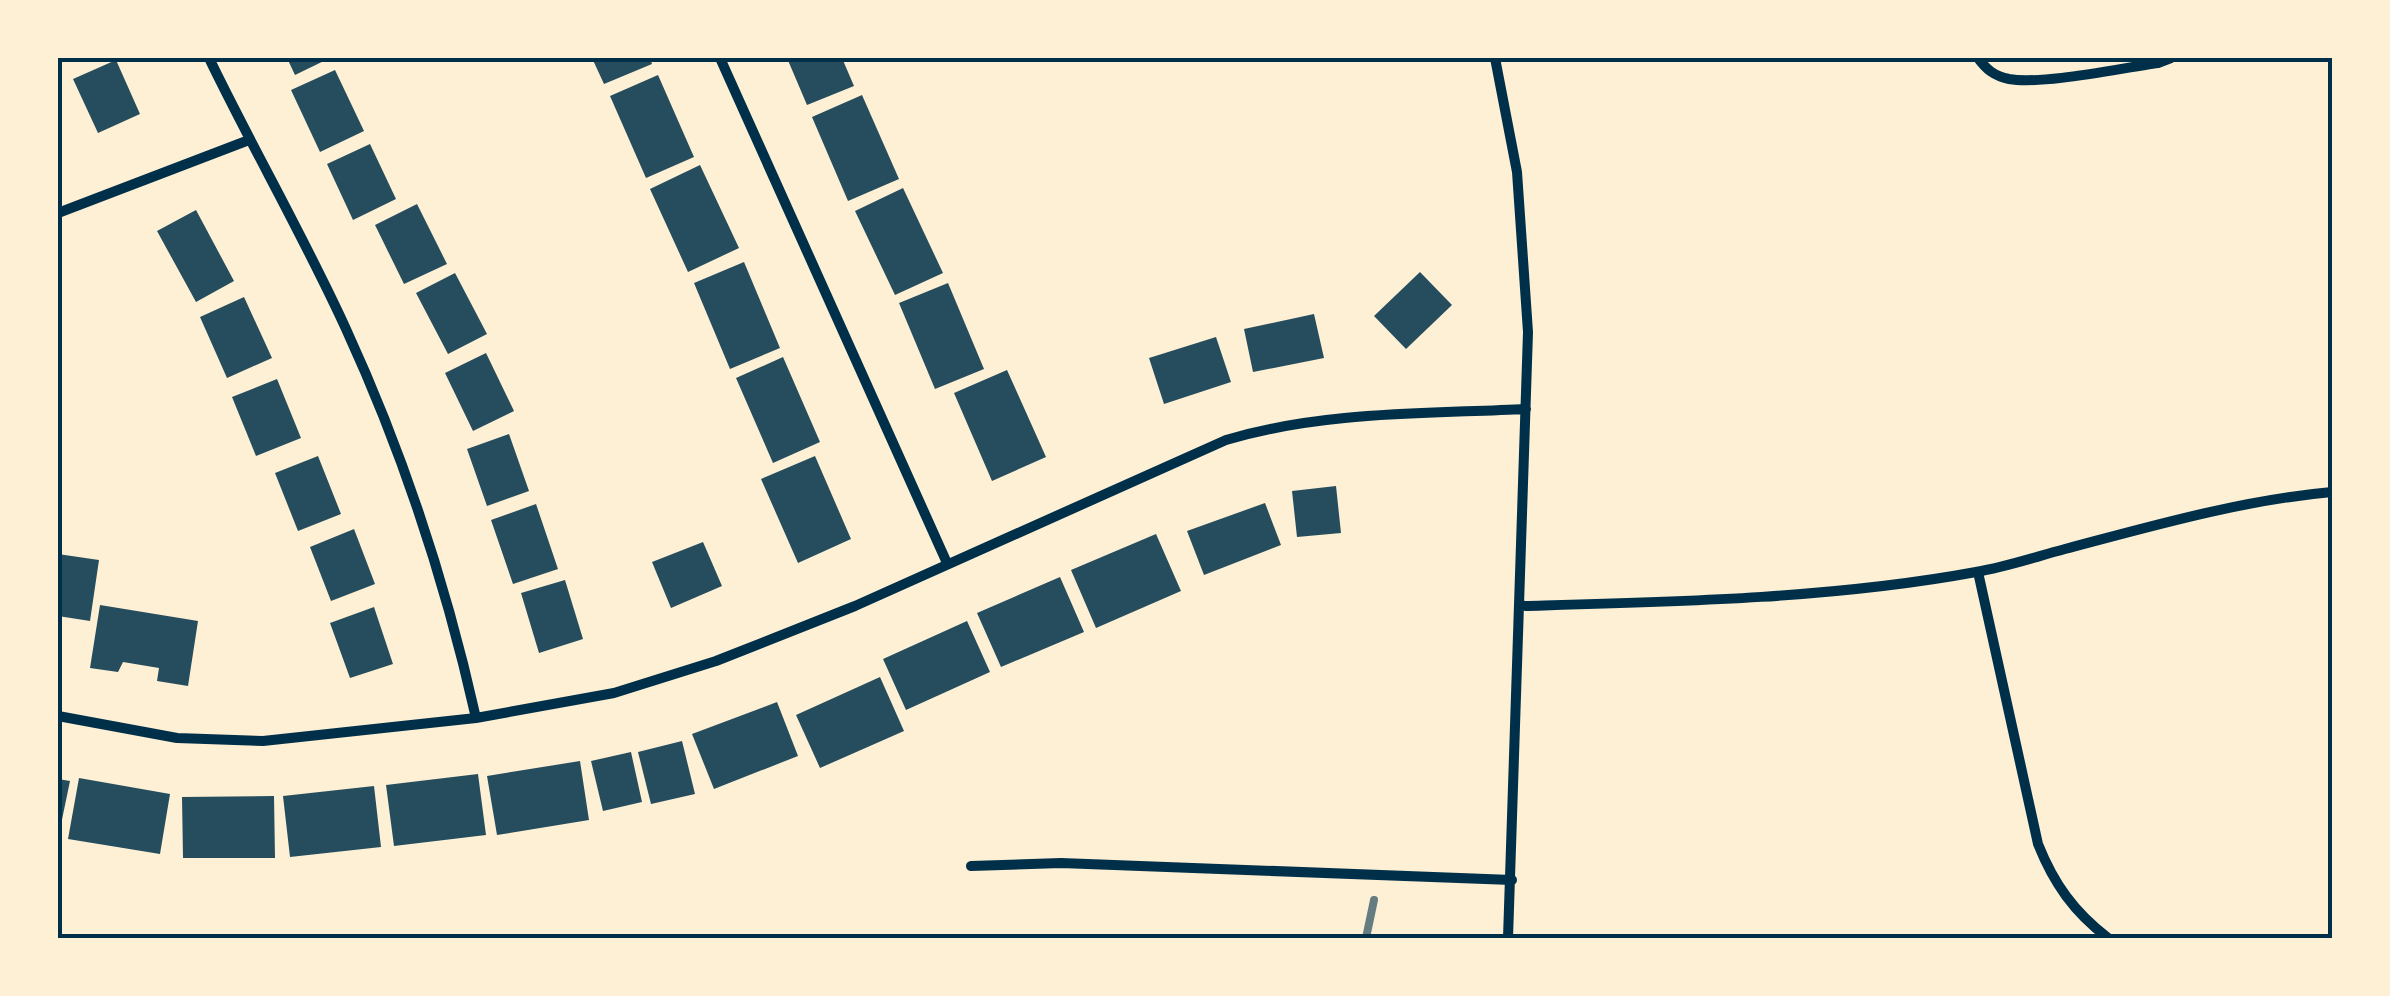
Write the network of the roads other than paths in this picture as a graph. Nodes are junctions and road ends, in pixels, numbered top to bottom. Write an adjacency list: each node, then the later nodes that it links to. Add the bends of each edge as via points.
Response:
1 (209, 58): 6 (street)
2 (720, 58): 10 (street)
3 (1495, 58): 8 (street, via 1522,210)
4 (1978, 58): 5 (street, via 1996,75 2026,81)
5 (2172, 58)
6 (248, 140): 7 (street); 14 (street, via 380,408 443,583)
7 (58, 213)
8 (1526, 409): 10 (street, via 1322,418 1262,429); 12 (street)
9 (2332, 492): 11 (street, via 2168,523)
10 (947, 562): 14 (street, via 855,606 666,678)
11 (1978, 572): 12 (street, via 1770,595); 18 (street, via 2038,844 2065,897)
12 (1521, 606): 16 (street)
13 (58, 716): 14 (street, via 217,741)
14 (476, 718)
15 (971, 866): 16 (street, via 1061,863)
16 (1512, 880): 17 (street)
17 (1508, 938)
18 (2108, 938)

